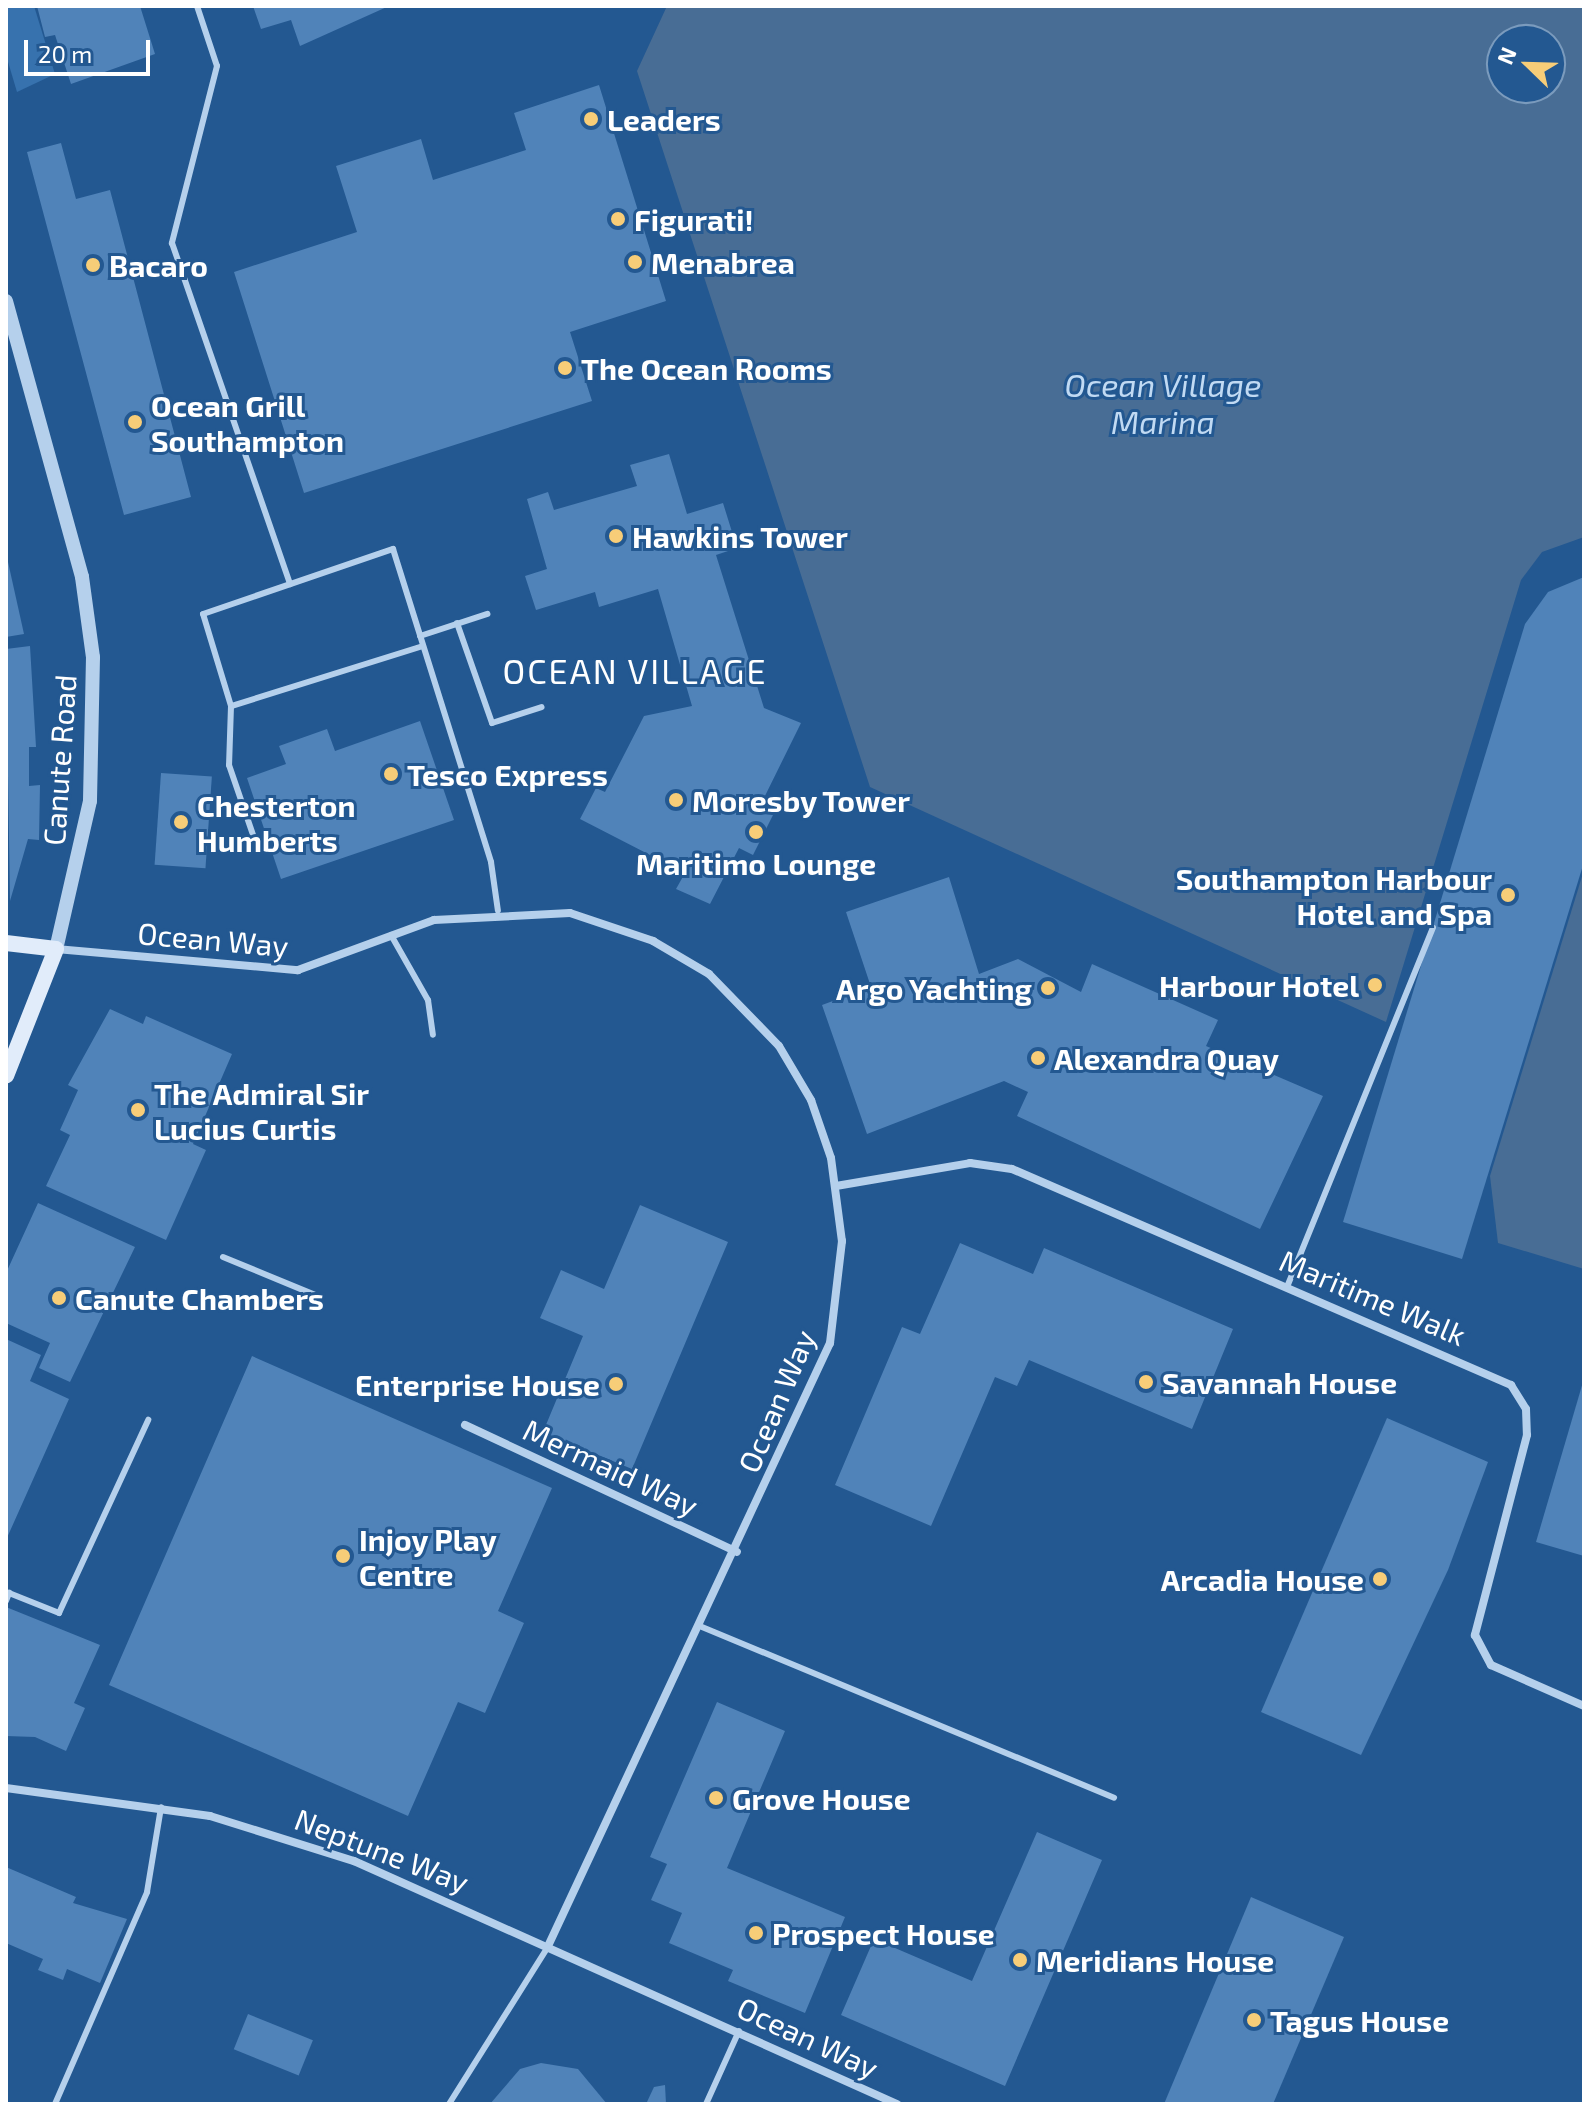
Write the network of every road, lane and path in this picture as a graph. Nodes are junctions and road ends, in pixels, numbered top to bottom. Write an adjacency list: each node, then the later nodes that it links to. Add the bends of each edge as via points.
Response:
1 (197, 6): 3 (lane, via 217,66 172,243)
2 (6, 301): 15 (street, Canute Road, via 82,577 93,657 90,801)
3 (290, 584): 6 (lane, via 393,549); 8 (lane, via 203,614)
4 (487, 614): 5 (lane)
5 (457, 623): 6 (lane); 9 (lane, via 492,723)
6 (420, 636): 7 (lane)
7 (423, 646): 8 (lane); 11 (lane, via 491,862)
8 (231, 706): 10 (lane, via 229,765)
9 (542, 707)
10 (258, 849)
11 (498, 911): 13 (street, Ocean Way); 18 (street, Ocean Way, via 595,919 653,941 709,974 759,1021 797,1074)
12 (1433, 927): 20 (lane)
13 (391, 935): 15 (street, Ocean Way, via 335,961 289,971); 16 (lane, via 428,1000)
14 (6, 943): 15 (main road)
15 (56, 949): 17 (main road, Canute Road)
16 (433, 1035)
17 (6, 1076)
18 (836, 1186): 20 (street, Maritime Walk, via 991,1163); 24 (street, Ocean Way, via 841,1252 830,1343)
19 (223, 1257): 21 (lane)
20 (1287, 1287): 27 (street, Maritime Walk, via 1496,1376 1520,1396 1527,1435 1475,1635 1491,1665)
21 (315, 1295)
22 (148, 1420): 25 (lane, via 59,1613 9,1593)
23 (465, 1425): 24 (street, Mermaid Way)
24 (737, 1552): 26 (street, Ocean Way)
25 (6, 1601)
26 (702, 1627): 29 (lane); 31 (street, Ocean Way)
27 (1584, 1706)
28 (6, 1788): 30 (street, Neptune Way)
29 (1114, 1798)
30 (161, 1807): 31 (street, Neptune Way, via 354,1861); 33 (lane, via 147,1892)
31 (549, 1944): 32 (street, Ocean Way); 34 (lane)
32 (739, 2031): 35 (lane); 36 (street, Ocean Way)
33 (55, 2104)
34 (449, 2104)
35 (706, 2104)
36 (897, 2104)

